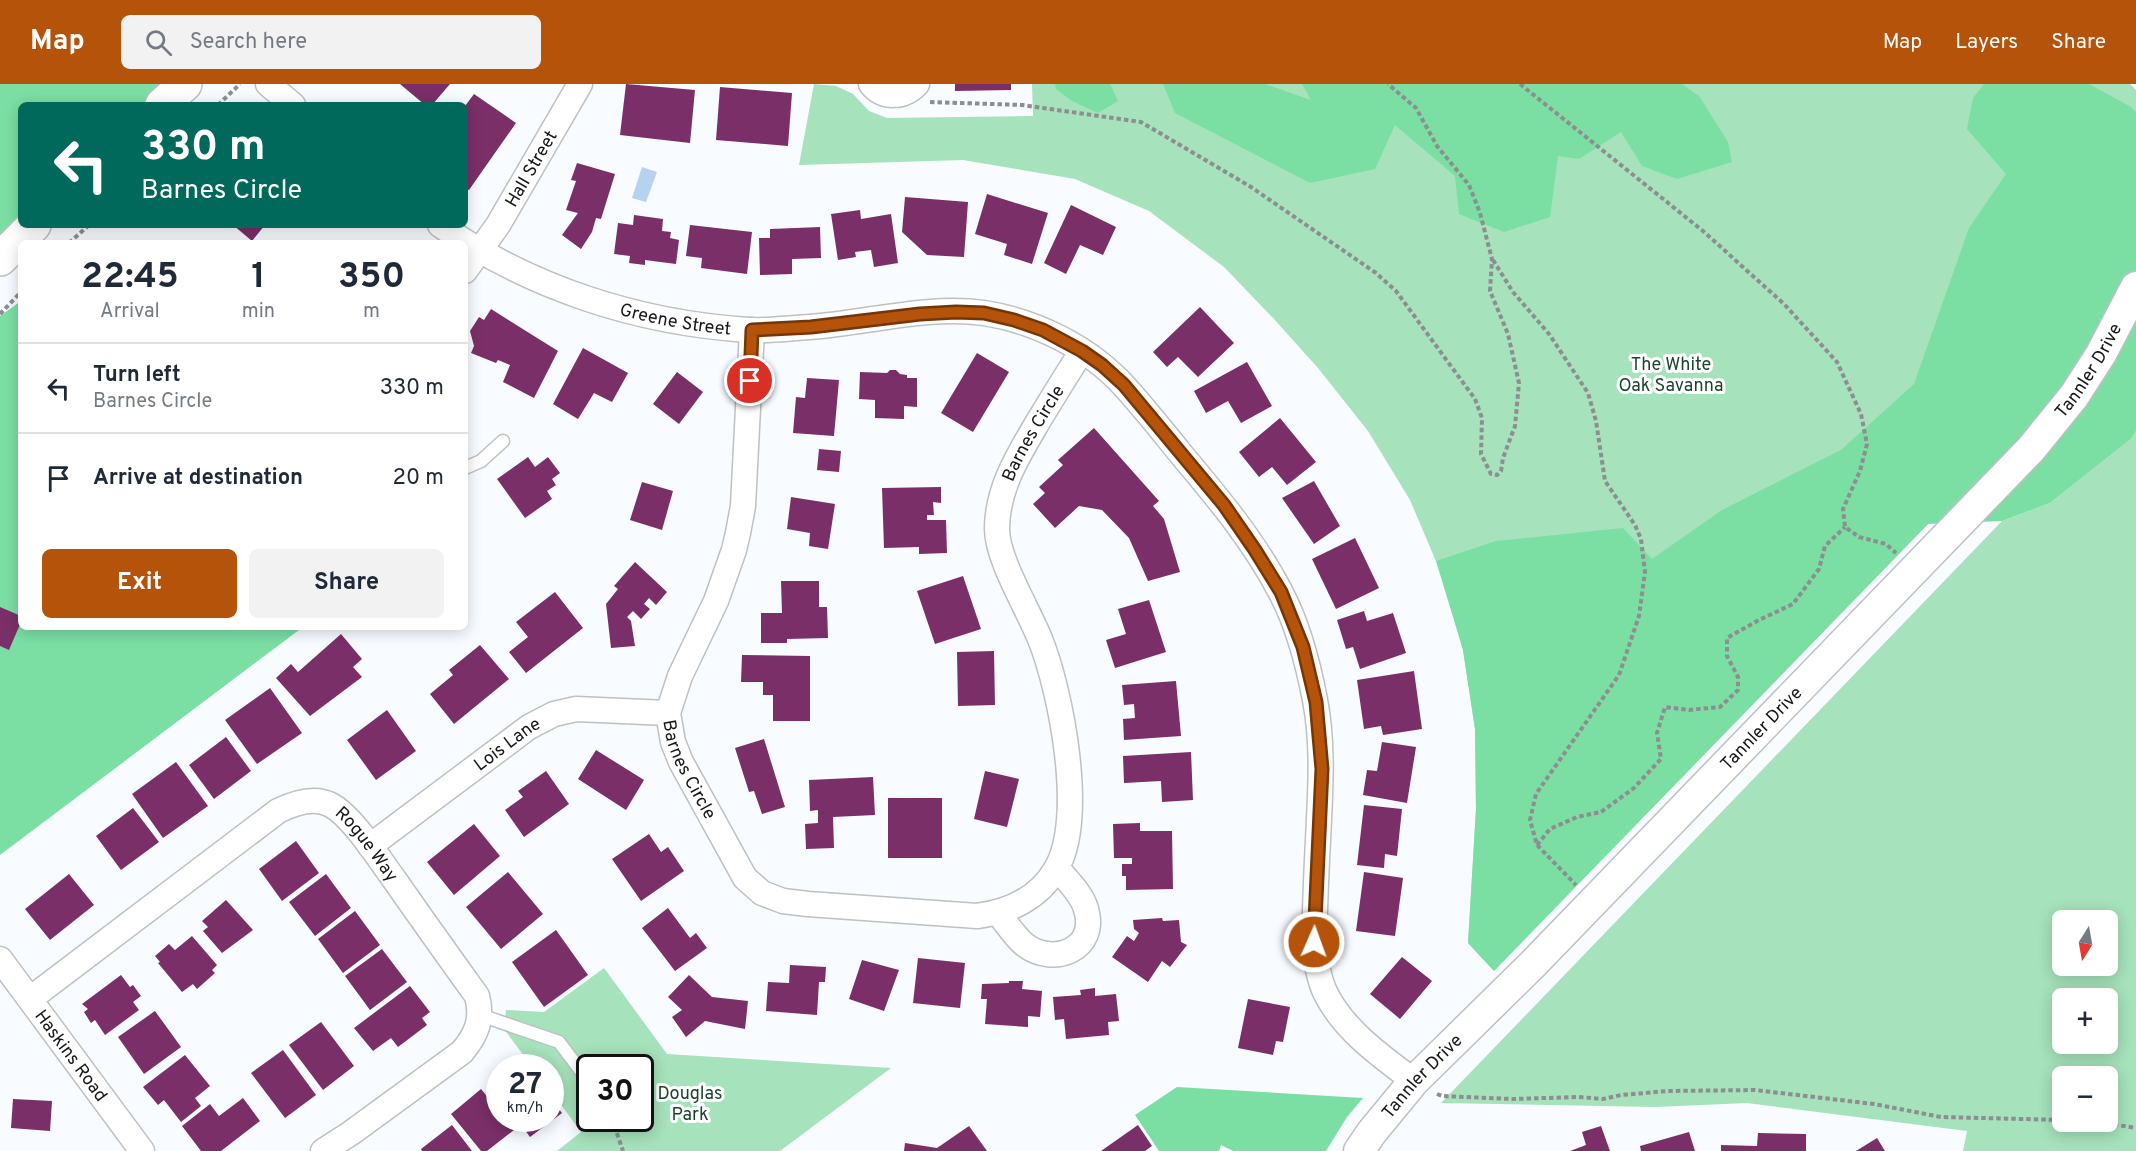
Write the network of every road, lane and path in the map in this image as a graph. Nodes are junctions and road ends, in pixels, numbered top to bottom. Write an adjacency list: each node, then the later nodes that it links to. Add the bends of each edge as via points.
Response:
1 (185, 84): 9 (main road)
2 (240, 84): 10 (path)
3 (268, 84): 11 (street)
4 (580, 84): 20 (street, Hall Street)
5 (871, 84): 8 (street, via 884,94 897,96)
6 (1388, 84): 22 (path, via 1416,108 1437,146 1469,185)
7 (1520, 84): 31 (path, via 1703,231 1784,304 1837,362 1861,414 1867,444 1843,509)
8 (920, 89): 22 (path, via 930,102 1022,105 1141,122 1251,187 1396,291 1475,399 1482,418 1481,454 1491,474 1497,475 1515,426 1519,383 1508,334 1490,291)
9 (165, 102)
10 (221, 102)
11 (289, 102)
12 (31, 228): 15 (main road)
13 (86, 228): 16 (path)
14 (444, 228): 17 (street, Greene Street)
15 (19, 240)
16 (72, 240)
17 (462, 240)
18 (18, 241): 21 (main road)
19 (468, 244): 20 (street, Greene Street)
20 (480, 252): 23 (street, Hall Street); 27 (street, Greene Street, via 539,281 607,305 697,324)
21 (0, 259)
22 (1492, 259): 34 (path, via 1513,292 1549,333 1588,393 1605,481 1635,525 1645,572 1639,616 1619,675 1536,794 1530,820)
23 (468, 267)
24 (2136, 287): 32 (street, Tannler Drive, via 2101,354 2058,417)
25 (18, 295): 26 (path)
26 (0, 314)
27 (752, 330): 28 (street, Greene Street, via 920,314 984,313 1043,330); 33 (street, Barnes Circle, via 743,506 738,533 716,601 680,676)
28 (1082, 351): 36 (street, Barnes Circle, via 1014,463 1000,501 997,531 1005,560 1043,647 1065,733 1068,824 1065,850); 43 (street, Greene Street, via 1124,385 1224,505 1281,592 1303,647 1316,702 1322,769 1314,942 1317,966 1336,1010 1371,1048)
29 (503, 441): 30 (lane, via 481,461)
30 (468, 467)
31 (1845, 527): 32 (path, via 1859,537 1886,544); 34 (path, via 1825,546 1820,568 1793,604 1727,638 1727,656 1738,677 1738,690 1720,707 1665,707 1657,733 1661,759 1634,788 1601,812 1550,829)
32 (1914, 570): 37 (street, Tannler Drive)
33 (668, 712): 35 (street, Lois Lane, via 576,710 554,714 529,727); 38 (street, Barnes Circle, via 681,762 745,878 762,893 808,904 977,916)
34 (1537, 845): 37 (path)
35 (370, 846): 40 (street, Rogue Way, via 330,805 315,801 293,803); 41 (street, Rogue Way, via 477,996)
36 (1057, 868): 38 (street, Barnes Circle, via 1033,896); 38 (street, via 1086,908 1088,930 1073,950 1054,954 1034,950)
37 (1592, 902): 43 (street, Tannler Drive)
38 (998, 913)
39 (0, 959): 40 (street, Haskins Road)
40 (30, 999): 48 (street, Haskins Road)
41 (480, 1015): 42 (lane, via 559,1042); 49 (street, via 473,1039 462,1052)
42 (576, 1064)
43 (1414, 1082): 44 (path, via 1442,1096 1603,1099 1668,1091 1755,1090 1874,1104 1941,1117); 51 (street, Tannler Drive)
44 (2052, 1120)
45 (2118, 1125): 46 (path)
46 (2136, 1128)
47 (616, 1132): 50 (path)
48 (142, 1151)
49 (323, 1151)
50 (623, 1151)
51 (1359, 1151)

